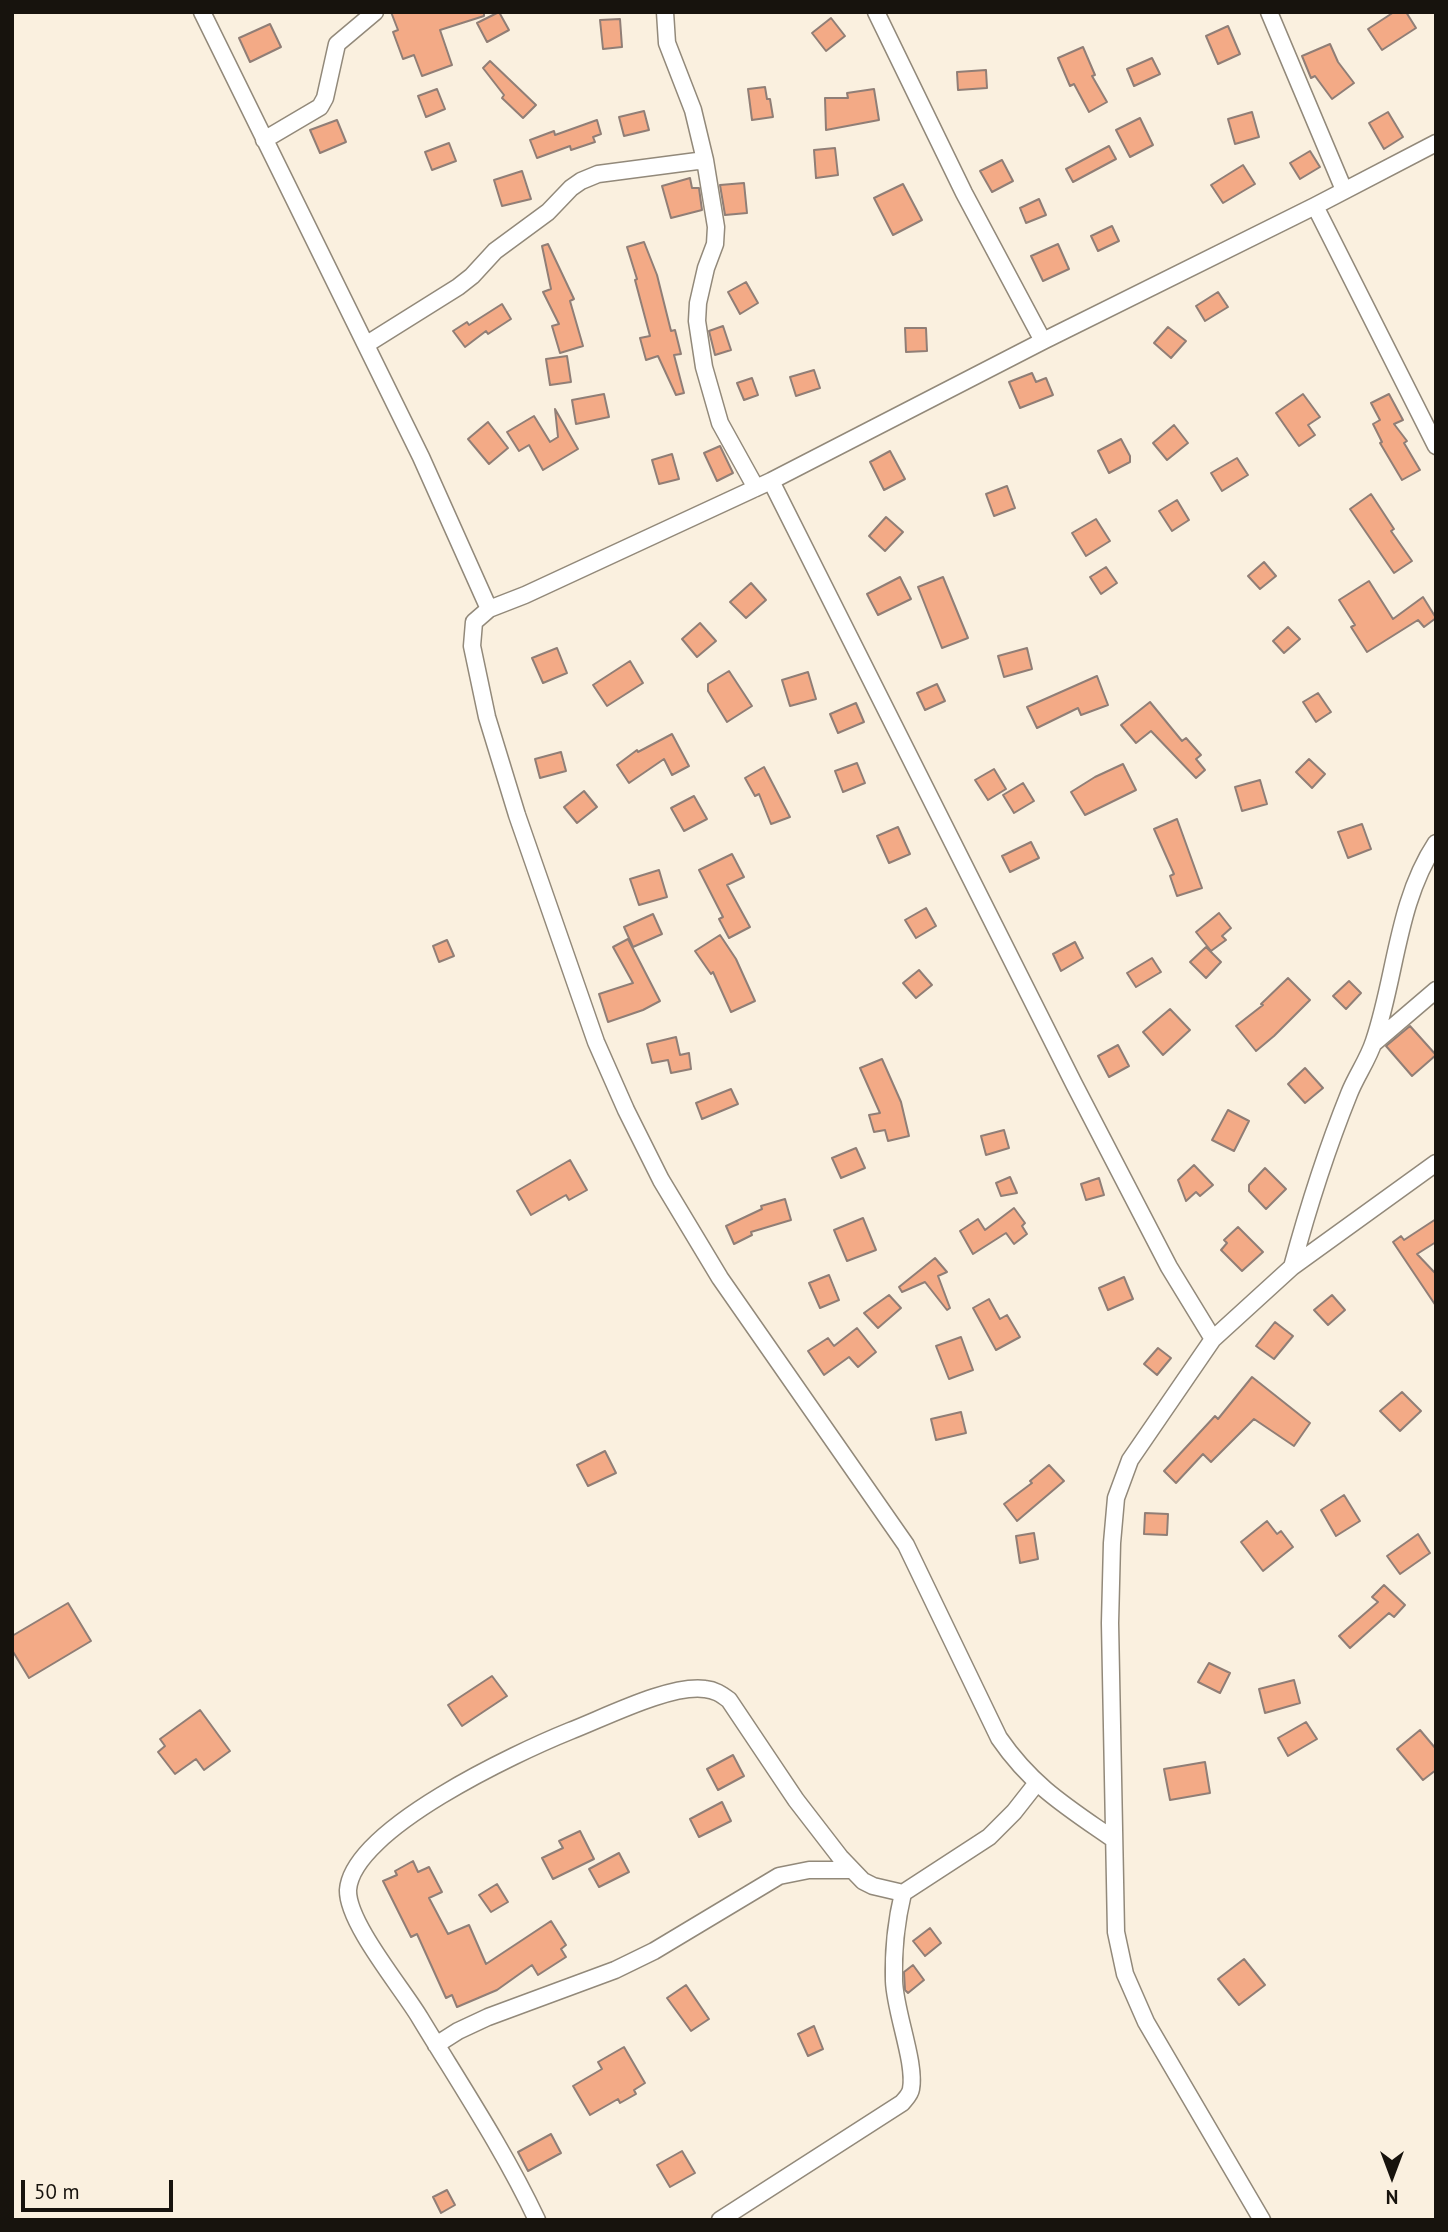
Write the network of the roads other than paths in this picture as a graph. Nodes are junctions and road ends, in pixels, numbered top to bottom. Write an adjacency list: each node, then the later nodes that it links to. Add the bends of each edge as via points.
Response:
1 (202, 12): 6 (street)
2 (375, 12): 6 (street, via 337,44 320,107)
3 (665, 12): 8 (street, via 670,55 693,110)
4 (1269, 12): 9 (street)
5 (881, 13): 11 (street, via 964,193)
6 (264, 140): 12 (street)
7 (1436, 143): 9 (street)
8 (705, 160): 12 (street, via 597,174 581,181 458,287); 14 (street, via 716,237 698,303 704,367 720,423)
9 (1344, 190): 10 (street)
10 (1315, 206): 11 (street); 13 (street)
11 (1043, 341): 14 (street)
12 (367, 344): 15 (street)
13 (1436, 446)
14 (764, 484): 15 (street); 21 (street, via 1169,1267)
15 (489, 609): 22 (street, via 474,622 472,646 487,717 596,1042 626,1110 720,1278 906,1545 999,1738)
16 (1436, 843): 18 (street, via 1411,897)
17 (1436, 990): 18 (street)
18 (1374, 1043): 20 (street, via 1337,1124)
19 (1436, 1163): 20 (street)
20 (1292, 1267): 21 (street)
21 (1213, 1339): 23 (street, via 1130,1460 1116,1497 1110,1623)
22 (1036, 1784): 23 (street); 25 (street, via 989,1837)
23 (1113, 1839): 29 (street, via 1116,1932 1125,1974 1146,2022)
24 (852, 1870): 25 (street, via 873,1886); 26 (street, via 808,1870 779,1876 654,1951 488,2017); 26 (street, via 719,1692 682,1690 535,1746 401,1822 373,1846 352,1874 349,1899 358,1922)
25 (902, 1893): 28 (street, via 894,1982 911,2070 910,2093 902,2103)
26 (436, 2045): 27 (street)
27 (537, 2220)
28 (720, 2220)
29 (1262, 2220)

